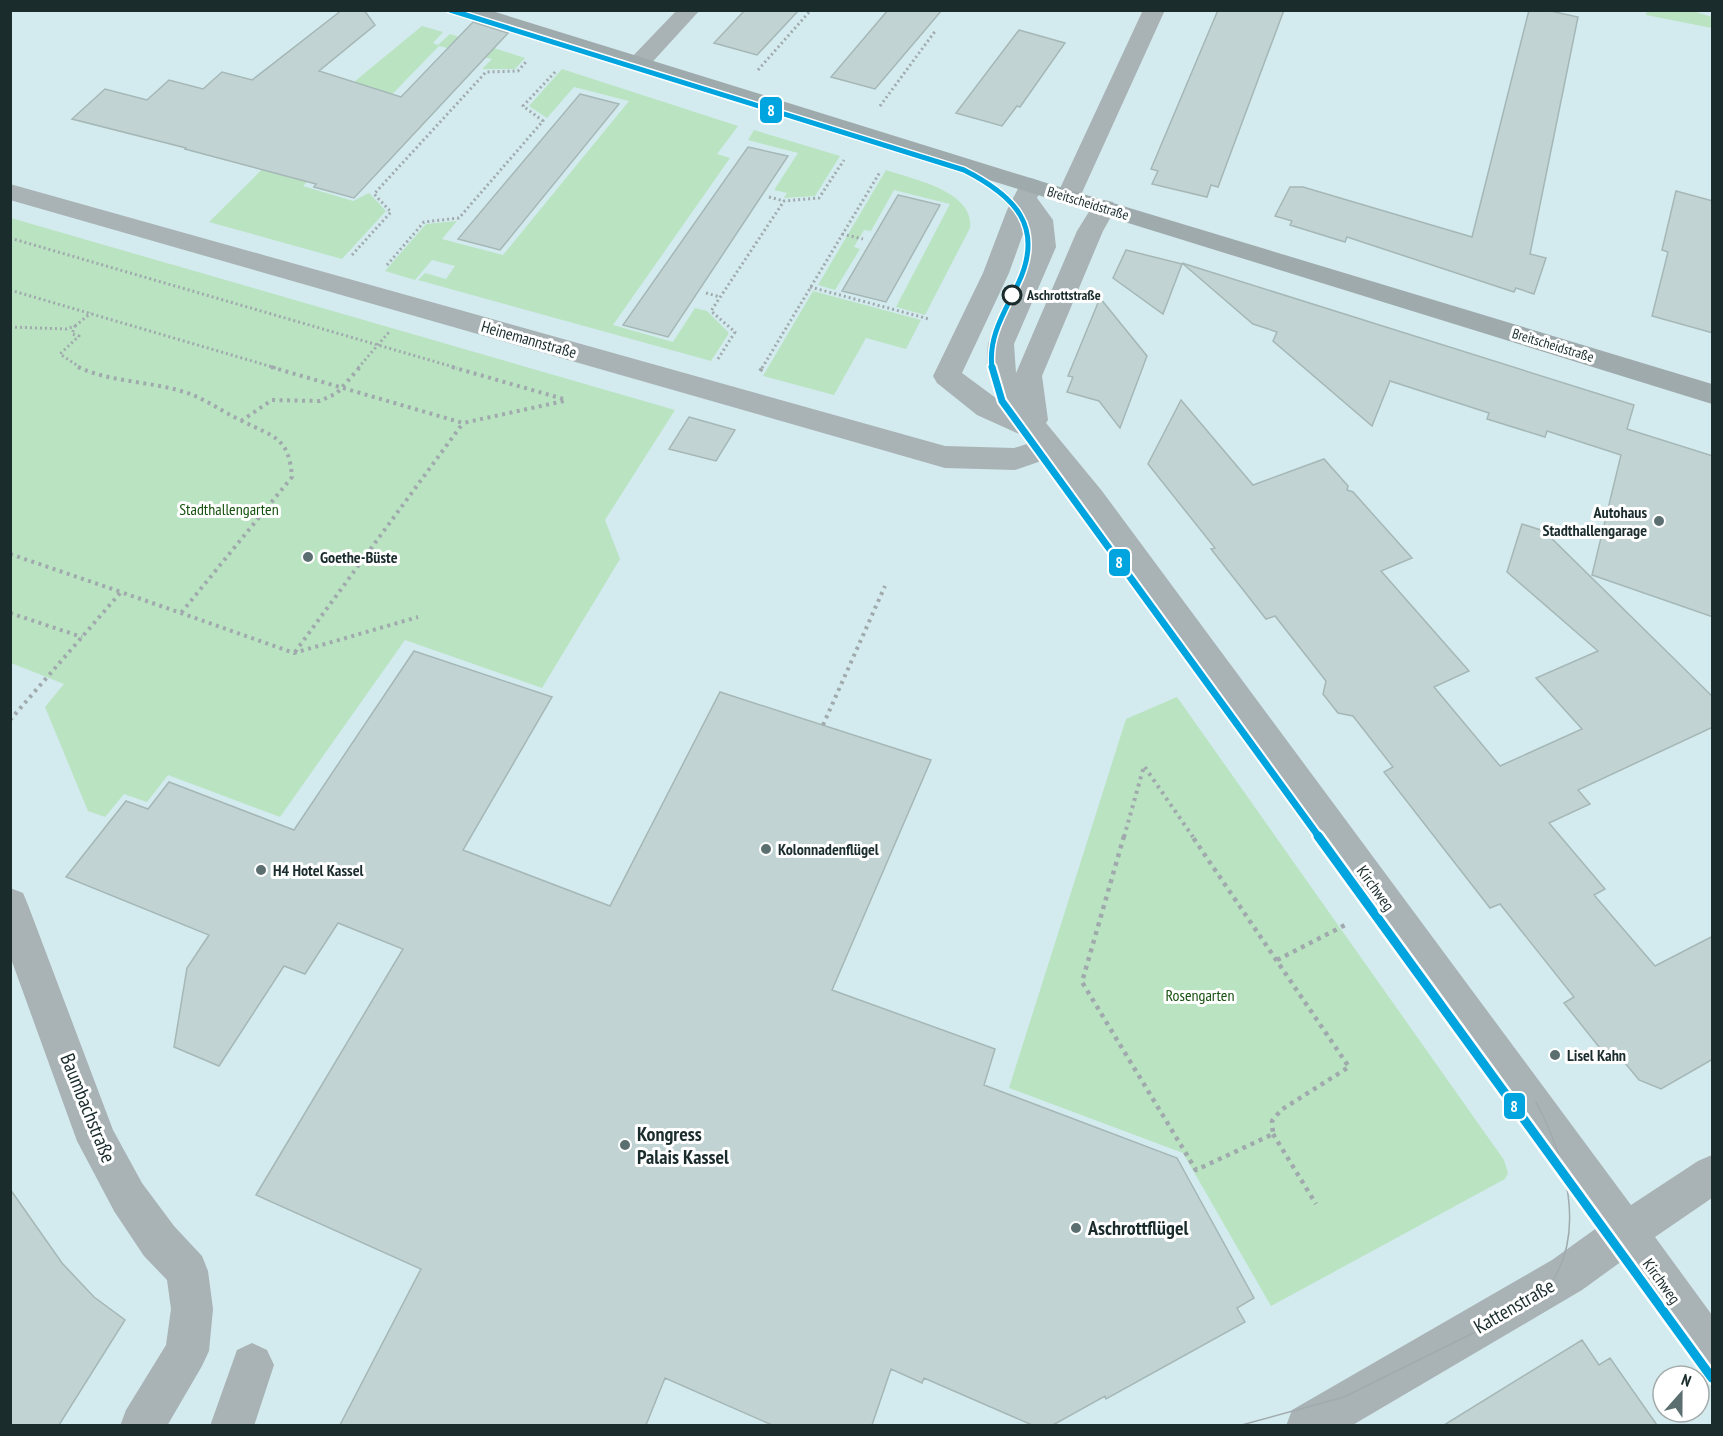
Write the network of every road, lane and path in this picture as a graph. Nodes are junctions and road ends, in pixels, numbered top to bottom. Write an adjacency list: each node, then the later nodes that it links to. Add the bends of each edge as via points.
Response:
1 (465, 10): 6 (main road, Breitscheidstraße)
2 (690, 10): 8 (street)
3 (811, 10): 9 (path)
4 (1154, 10): 16 (street)
5 (936, 30): 10 (path)
6 (550, 37): 7 (main road, Breitscheidstraße); 22 (path, via 518,71 486,72 382,186 374,195 391,212)
7 (579, 45): 8 (main road, Breitscheidstraße); 23 (path, via 524,106 543,121 459,218 423,222)
8 (638, 64): 14 (main road, Breitscheidstraße)
9 (758, 70)
10 (879, 107)
11 (849, 152): 17 (path, via 819,198)
12 (885, 163): 19 (path)
13 (10, 192): 40 (street, Heinemannstraße, via 945,457 1015,459)
14 (1028, 192): 16 (main road, Breitscheidstraße); 40 (street, Kirchweg, via 1041,218 1043,247 1001,344 1000,359 1003,381); 40 (street, via 996,273 947,376 987,408)
15 (769, 197): 17 (path)
16 (1068, 197): 18 (main road, Breitscheidstraße)
17 (784, 201): 27 (path)
18 (1104, 208): 37 (main road, Breitscheidstraße); 40 (street, via 1090,231 1028,376)
19 (842, 234): 21 (path); 24 (path)
20 (10, 238): 33 (path)
21 (863, 239)
22 (347, 261)
23 (382, 270)
24 (810, 287): 29 (path); 35 (path)
25 (10, 290): 28 (path)
26 (706, 293): 27 (path)
27 (720, 297): 34 (path, via 711,311 735,332)
28 (92, 313): 30 (path); 36 (path)
29 (929, 319)
30 (75, 326): 31 (path); 38 (path, via 72,334 79,336 60,354 72,365 100,375 183,391)
31 (10, 327)
32 (393, 327): 33 (path)
33 (379, 344): 36 (path); 39 (path, via 567,400)
34 (715, 363)
35 (758, 374)
36 (342, 387): 38 (path, via 320,400 272,400); 39 (path)
37 (1713, 394)
38 (240, 421): 45 (path, via 281,440 292,456 292,477)
39 (464, 423): 48 (path)
40 (1043, 439): 57 (street, Kirchweg, via 1113,528)
41 (10, 554): 43 (path)
42 (885, 586): 50 (path)
43 (121, 592): 45 (path); 47 (path)
44 (10, 613): 47 (path)
45 (181, 613): 48 (path)
46 (418, 617): 48 (path)
47 (82, 638): 49 (path)
48 (294, 653)
49 (10, 720)
50 (823, 725)
51 (10, 905): 60 (street, Baumbachstraße, via 97,1140 134,1206 187,1271 192,1309 187,1351)
52 (1349, 923): 53 (path)
53 (1276, 960): 54 (path, via 1349,1067 1281,1110 1272,1121); 54 (path, via 1144,766 1082,982 1196,1170)
54 (1273, 1134): 56 (path)
55 (1713, 1175): 57 (street, Kattenstraße)
56 (1316, 1204)
57 (1626, 1232): 58 (street, Kirchweg); 62 (street, Kattenstraße, via 1567,1275)
58 (1713, 1350)
59 (252, 1365): 61 (street)
60 (142, 1425)
61 (232, 1425)
62 (1308, 1425)

